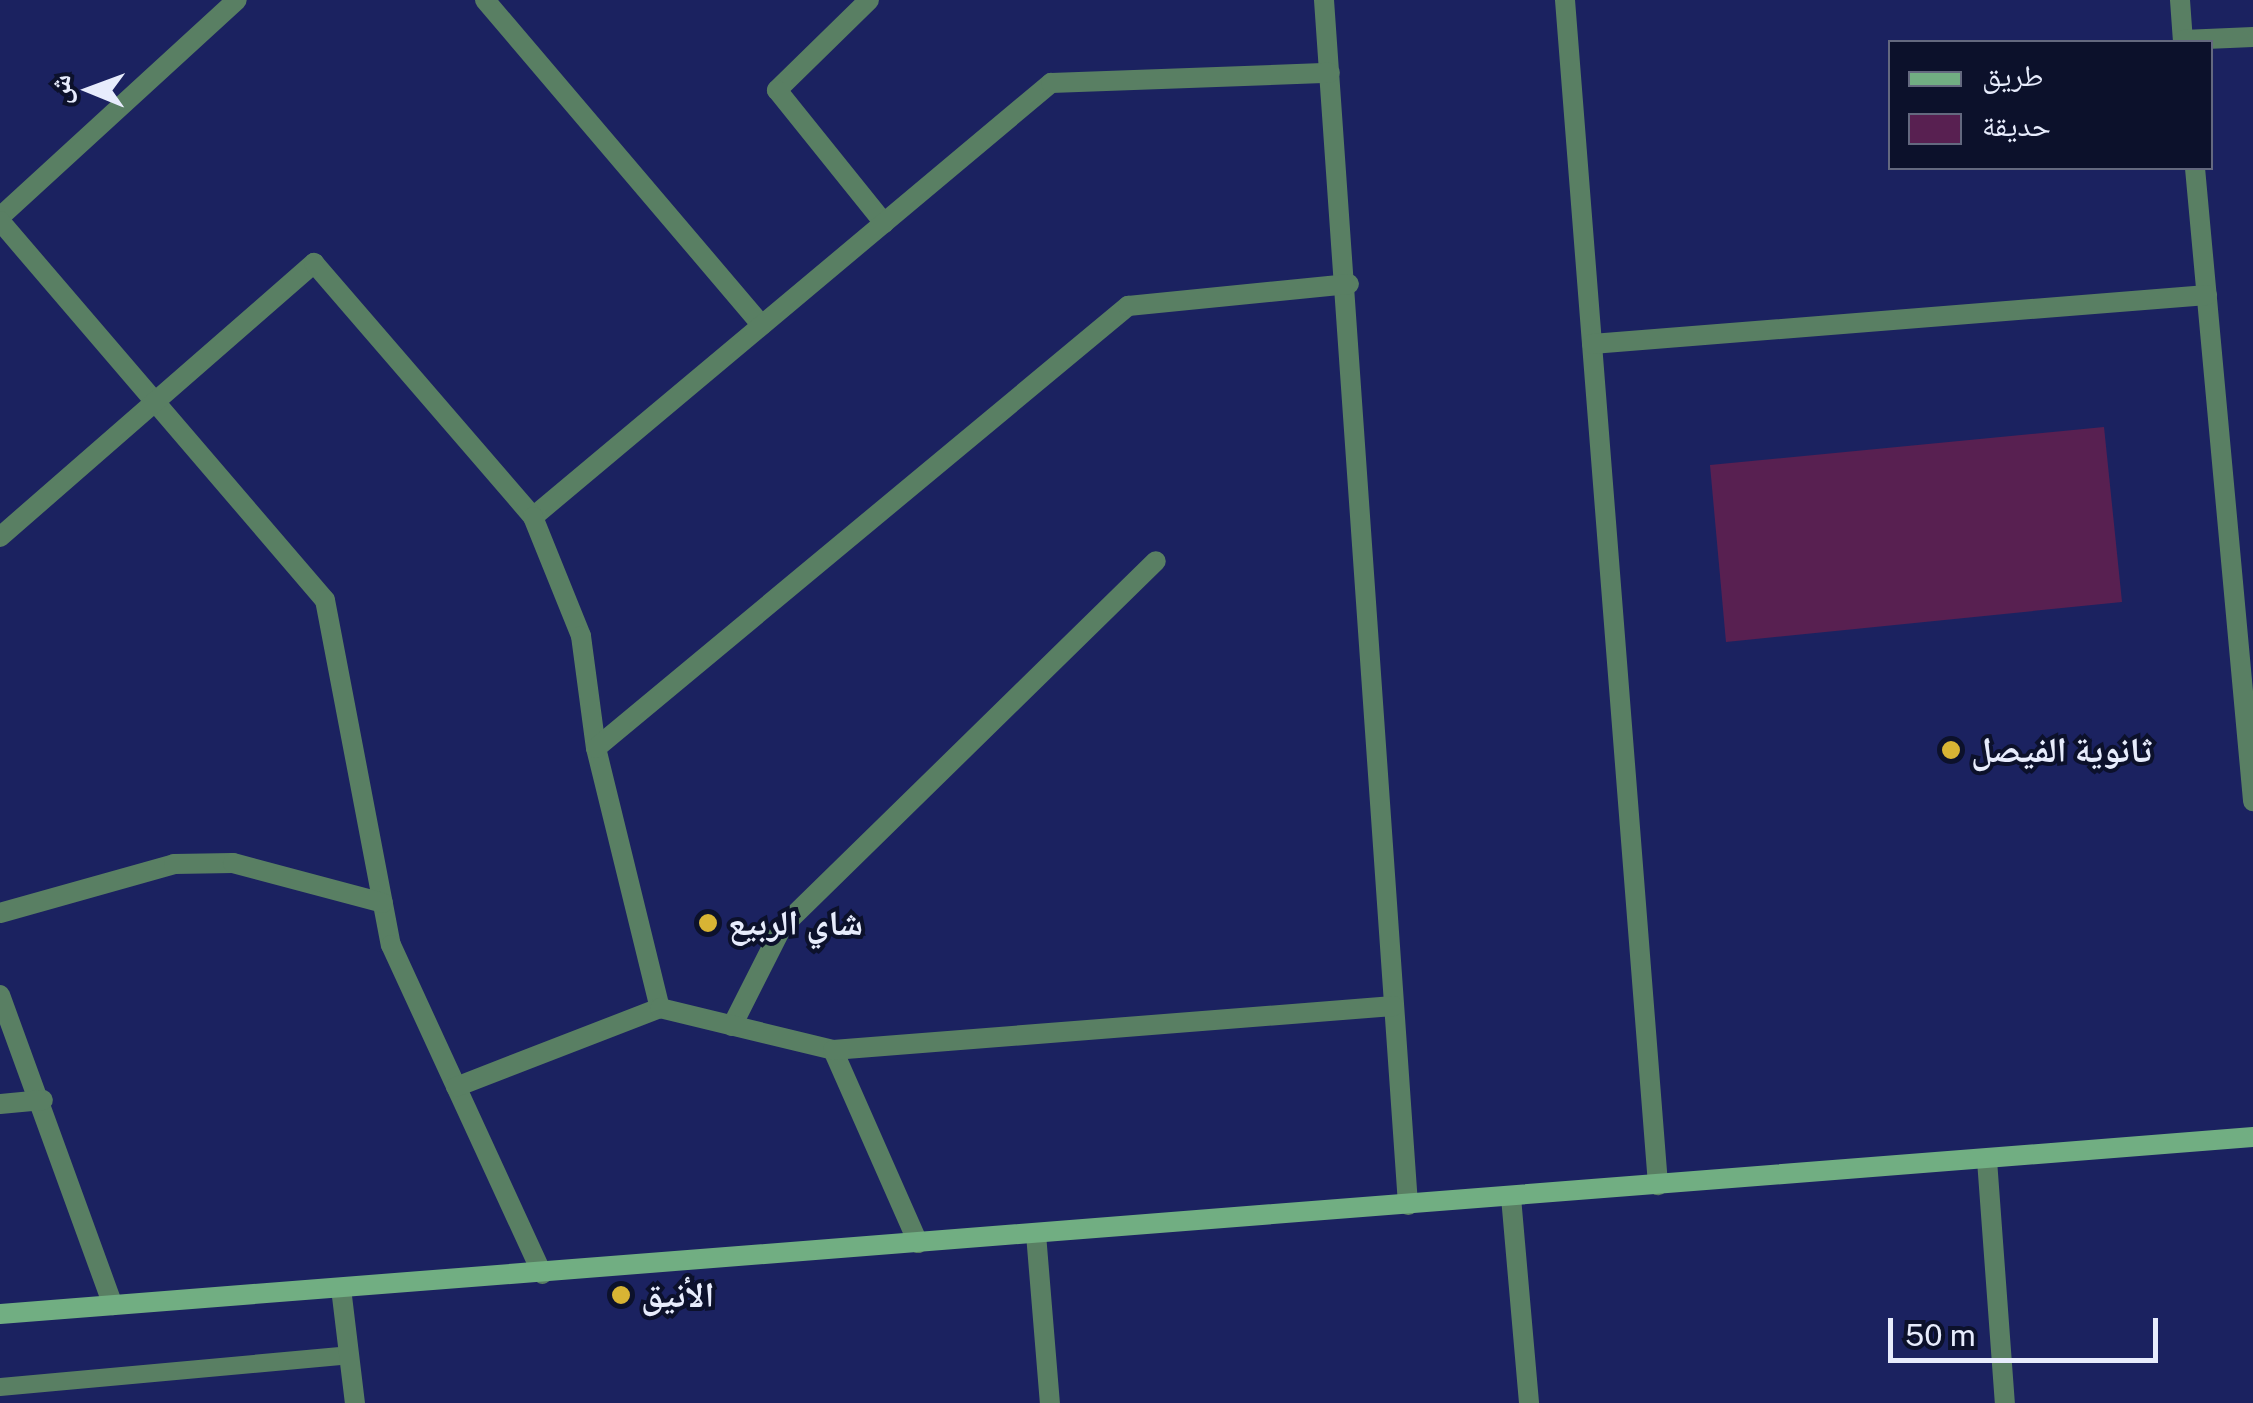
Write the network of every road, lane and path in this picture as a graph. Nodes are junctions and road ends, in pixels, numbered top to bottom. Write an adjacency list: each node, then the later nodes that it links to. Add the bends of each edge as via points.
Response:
1 (237, 0): 12 (street)
2 (484, 0): 16 (street)
3 (870, 0): 13 (street, via 777,90)
4 (1324, 0): 10 (street)
5 (1565, 0): 17 (street)
6 (2180, 0): 8 (street)
7 (2253, 37): 9 (street)
8 (2183, 40)
9 (2200, 40)
10 (1330, 74): 13 (street, via 1052,83); 14 (street)
11 (2195, 170): 15 (street)
12 (0, 219): 18 (street)
13 (884, 222): 16 (street)
14 (1349, 284): 22 (street, via 1128,306); 28 (street)
15 (2207, 295): 17 (street); 23 (street)
16 (762, 325): 19 (street)
17 (1592, 344): 37 (street)
18 (156, 406): 19 (street, via 314,263); 20 (street); 25 (street, via 325,600)
19 (533, 516): 22 (street, via 581,636)
20 (0, 537)
21 (1156, 561): 30 (street, via 782,927)
22 (596, 748): 29 (street)
23 (2251, 758): 24 (street)
24 (2253, 801)
25 (383, 904): 26 (street, via 294,874 194,864 114,877); 32 (street, via 390,945)
26 (0, 913)
27 (0, 995): 33 (street)
28 (1393, 1006): 31 (street); 39 (street)
29 (660, 1008): 30 (street); 32 (street)
30 (732, 1026): 31 (street)
31 (833, 1050): 41 (street)
32 (456, 1088): 42 (street)
33 (43, 1100): 34 (street); 44 (street)
34 (0, 1104)
35 (2253, 1137): 36 (street)
36 (1987, 1160): 37 (street); 51 (street)
37 (1658, 1185): 38 (street)
38 (1510, 1197): 39 (street); 50 (street)
39 (1408, 1205): 40 (street)
40 (1036, 1234): 41 (street); 49 (street)
41 (918, 1243): 42 (street)
42 (542, 1274): 43 (street)
43 (341, 1288): 44 (street); 46 (street)
44 (113, 1305): 45 (street)
45 (0, 1314)
46 (349, 1355): 47 (lane); 48 (street)
47 (0, 1387)
48 (355, 1403)
49 (1050, 1403)
50 (1529, 1403)
51 (2005, 1403)

